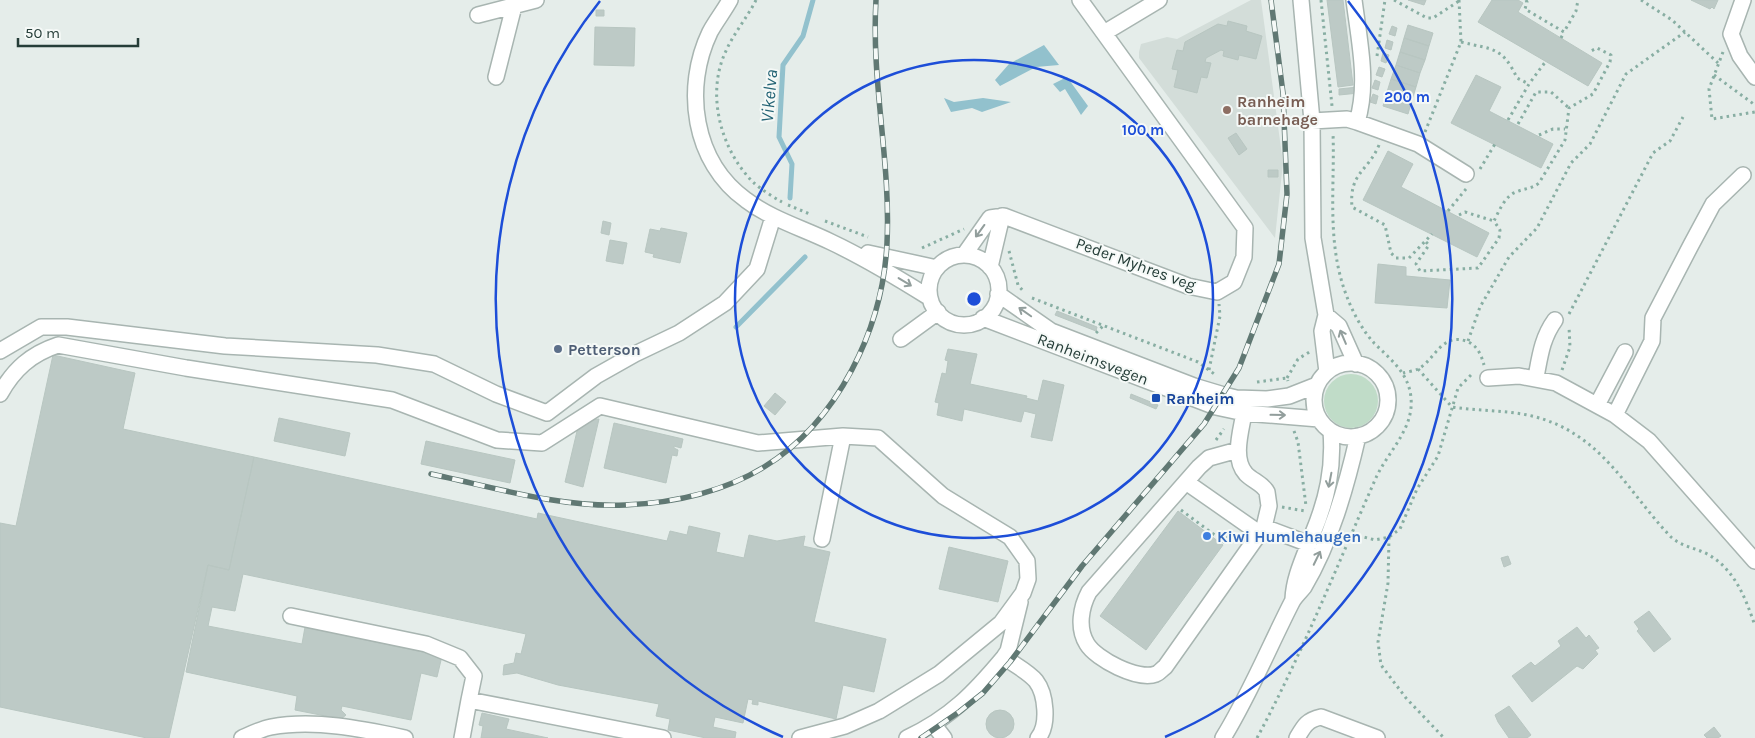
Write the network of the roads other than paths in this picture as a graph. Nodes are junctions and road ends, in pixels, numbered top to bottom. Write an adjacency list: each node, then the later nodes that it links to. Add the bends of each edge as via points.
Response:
1 (536, 0): 8 (street)
2 (730, 0): 18 (street, via 710,33 696,73 694,109 703,146 727,183 745,200)
3 (1080, 0): 10 (street, Peder Myhres veg)
4 (1159, 0): 10 (street)
5 (1301, 0): 13 (street)
6 (1354, 0): 14 (street, via 1364,86)
7 (1743, 0): 12 (street, via 1731,34 1740,56)
8 (514, 6): 9 (street); 11 (street)
9 (478, 15)
10 (1104, 33): 17 (street, Peder Myhres veg, via 1245,228 1244,257 1234,282 1217,292 1188,286 1012,217)
11 (496, 77)
12 (1755, 77)
13 (1312, 121): 14 (street); 26 (street, via 1312,238)
14 (1357, 122): 15 (street, via 1418,144)
15 (1466, 174)
16 (1743, 175): 40 (street, via 1713,204 1691,245 1653,318 1652,342)
17 (1002, 216): 20 (street, one-way to 20, via 990,218); 21 (street)
18 (776, 218): 19 (street); 30 (street, via 757,269 725,303 679,334 596,376 547,413 538,403 496,394 434,364 376,355 225,346 67,327 41,327)
19 (832, 242): 22 (street, via 886,259); 24 (street, one-way to 24)
20 (964, 255): 21 (street, via 979,258); 22 (street, via 949,258)
21 (990, 267): 23 (street, via 997,280)
22 (937, 268): 24 (street, via 930,282)
23 (998, 294): 27 (street, via 994,308); 36 (street, Ranheimsvegen, one-way to 23, via 1289,396 1268,399 1224,395 1051,331)
24 (930, 298): 25 (street)
25 (938, 312): 27 (street, via 960,324); 29 (street)
26 (1326, 315): 32 (street, one-way to 26, via 1339,326); 33 (street, via 1322,331)
27 (983, 318): 39 (street, Ranheimsvegen, via 1216,407)
28 (1555, 320): 35 (street, via 1542,346)
29 (901, 339)
30 (0, 351)
31 (1625, 352): 38 (street)
32 (1356, 364): 33 (street, via 1342,364); 44 (street, via 1366,366 1378,376 1388,399 1380,423 1368,433)
33 (1327, 372): 36 (street)
34 (1487, 373): 35 (street)
35 (1536, 377): 38 (street, via 1556,383)
36 (1317, 385): 41 (street, via 1314,402)
37 (0, 394): 43 (street, via 22,364 39,352 58,345 392,400 497,440 542,443 600,406 758,443)
38 (1597, 405): 40 (street)
39 (1244, 413): 41 (street, Ranheimsvegen, one-way to 41); 45 (street)
40 (1615, 415): 50 (street, via 1649,441)
41 (1319, 419): 42 (street)
42 (1331, 431): 44 (street, via 1348,437); 49 (street, one-way to 49, via 1331,475)
43 (842, 436): 48 (street); 51 (street, via 878,438 943,496 1010,537 1027,561 1028,579)
44 (1358, 436): 52 (street, one-way to 44, via 1303,588 1330,532)
45 (1238, 450): 46 (street, via 1209,458); 47 (street, via 1242,469 1268,492 1270,506)
46 (1186, 482): 47 (street); 47 (street, via 1089,592 1083,603 1082,633 1087,646 1099,656 1126,671 1156,675 1165,667)
47 (1262, 530): 49 (street)
48 (822, 539)
49 (1309, 544): 52 (street, via 1293,585)
50 (1755, 561)
51 (1022, 593): 54 (street); 61 (street, via 1001,624 939,674 845,726)
52 (1293, 600): 65 (street, via 1258,675)
53 (291, 616): 55 (street, via 426,644 460,658 474,676)
54 (1004, 657): 56 (street, via 975,691); 64 (street, via 1036,681 1046,710 1043,732)
55 (469, 700): 59 (street); 60 (street)
56 (934, 725): 62 (street); 63 (street)
57 (242, 738): 58 (street, via 269,728 300,724 332,725)
58 (405, 738)
59 (462, 738)
60 (663, 738)
61 (800, 738)
62 (907, 738)
63 (944, 738)
64 (1038, 738)
65 (1223, 738)
66 (1297, 738): 67 (street, via 1305,724 1312,718 1321,717)
67 (1377, 738)

